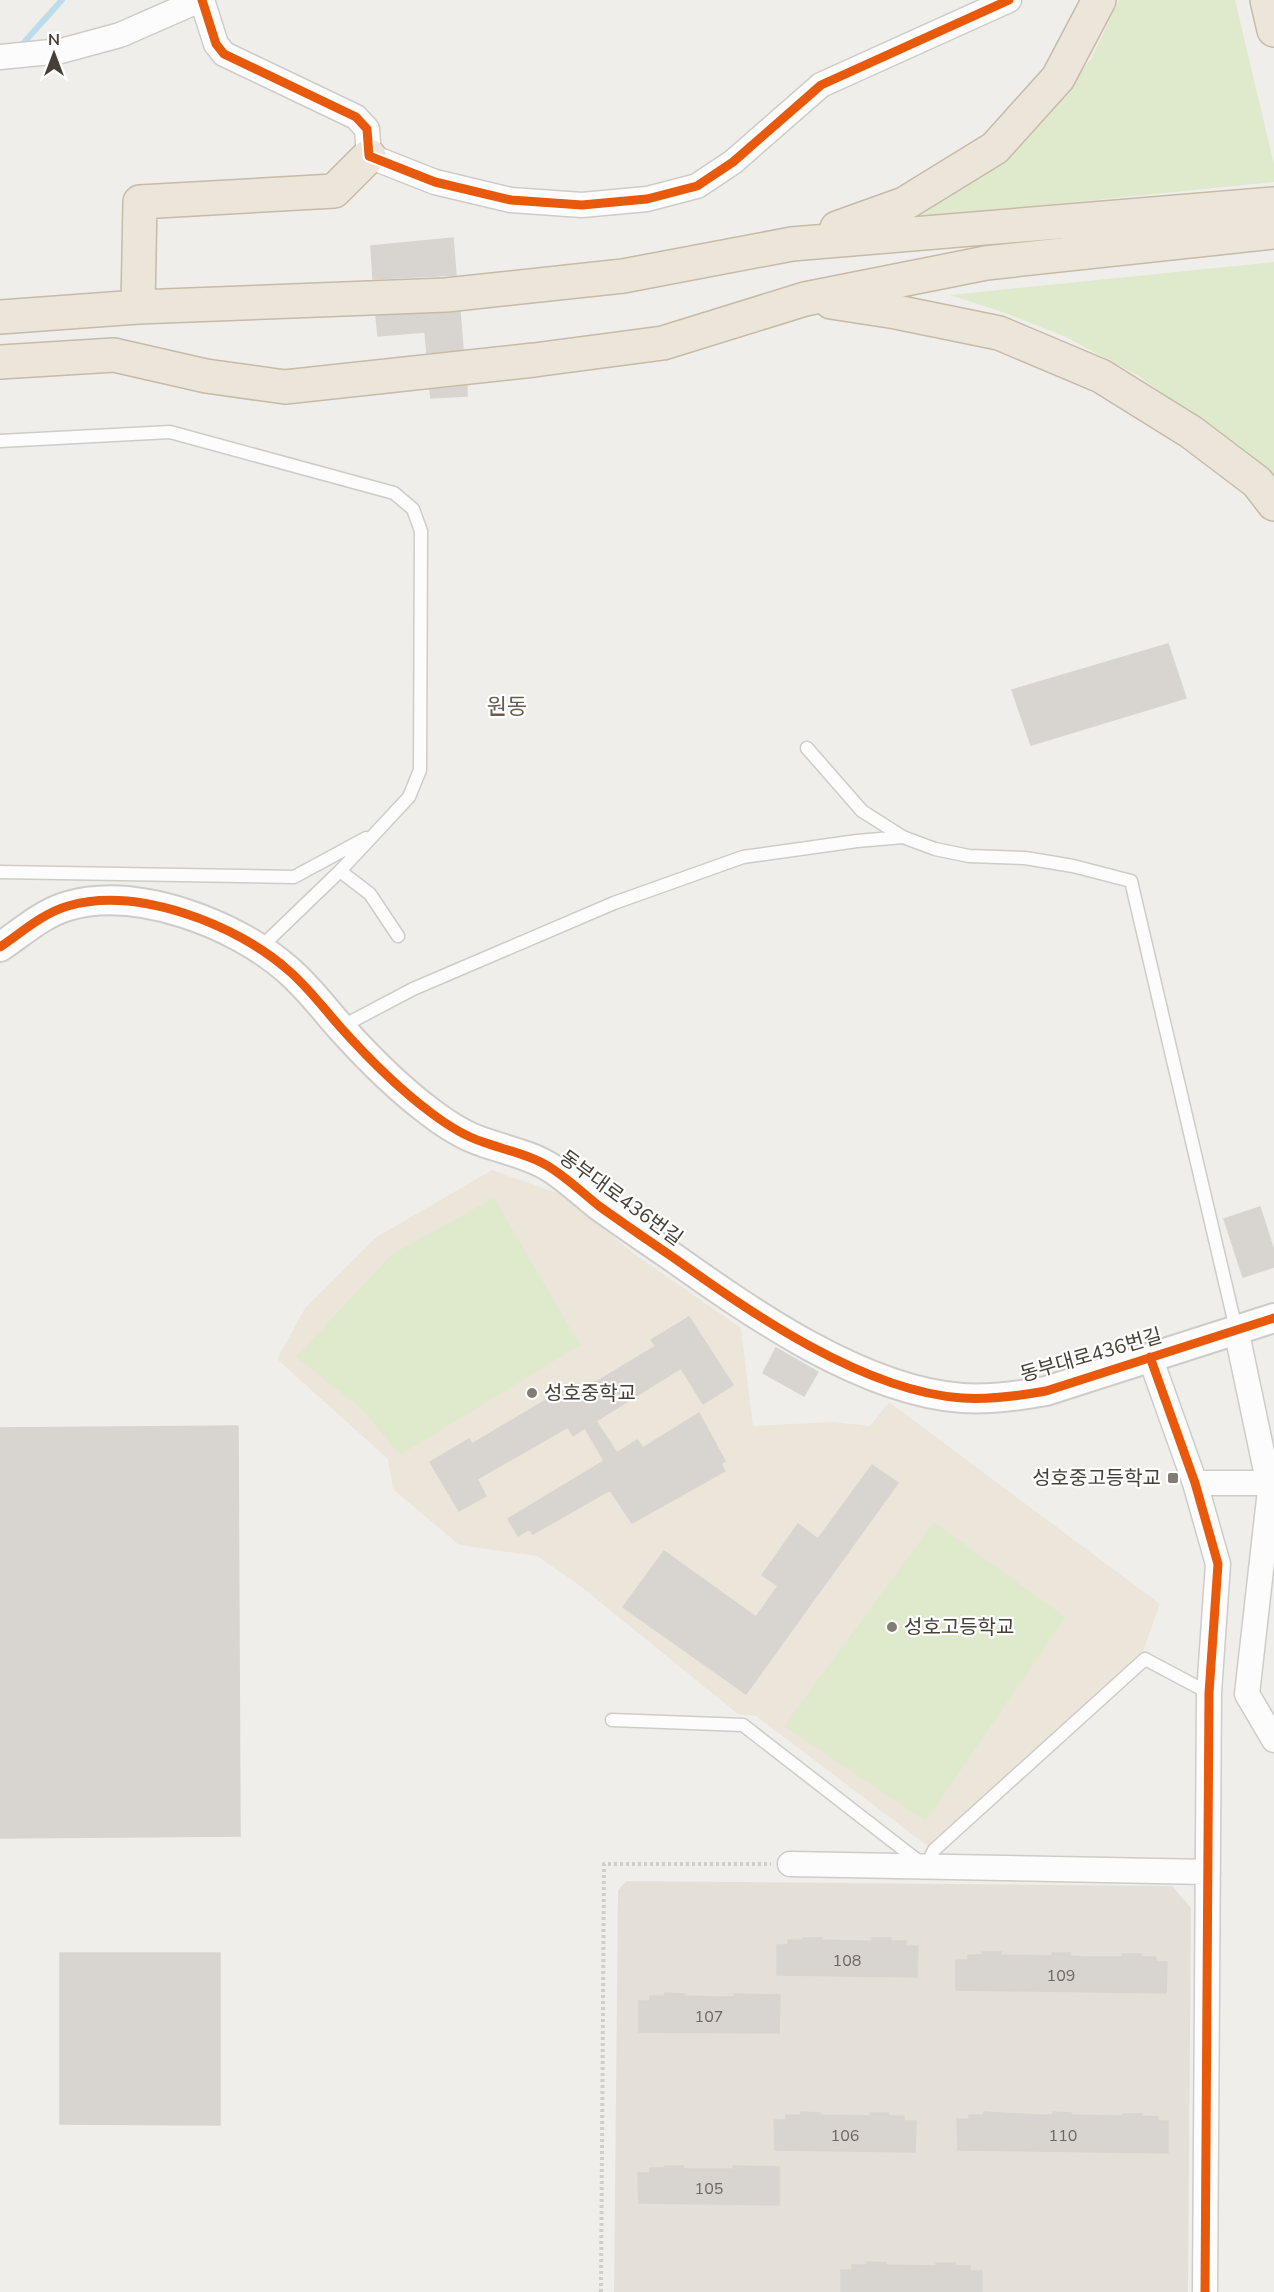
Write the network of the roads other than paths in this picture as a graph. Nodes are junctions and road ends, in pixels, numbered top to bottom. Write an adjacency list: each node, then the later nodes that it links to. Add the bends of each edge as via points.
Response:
1 (201, 0): 6 (street, via 120,35 61,51); 7 (street, via 216,45 224,54 356,117 367,129)
2 (1009, 0): 7 (street, via 821,85 733,162 697,186 647,199 582,205 511,201 435,182)
3 (1099, 0): 10 (highway, via 1058,78 995,148 904,204)
4 (1267, 0): 5 (highway)
5 (1274, 30)
6 (8, 56)
7 (369, 156): 12 (highway, via 334,191 140,202)
8 (1274, 204): 10 (highway)
9 (1274, 232): 11 (highway, via 986,263)
10 (792, 244): 12 (highway, via 623,276 446,295)
11 (805, 299): 14 (highway, via 663,343 285,387 206,376 114,355); 16 (highway, via 999,333 1101,376 1191,432 1257,482)
12 (138, 307): 13 (highway)
13 (0, 317)
14 (0, 362)
15 (0, 441): 18 (lane, via 170,432 394,494 413,509 421,531 420,770 409,797)
16 (1274, 504)
17 (807, 748): 19 (lane, via 862,811)
18 (375, 834): 20 (lane); 21 (lane, via 294,878)
19 (903, 837): 25 (lane, via 742,857 603,907 413,989); 27 (lane, via 946,851 1025,858 1131,881)
20 (340, 871): 22 (lane, via 370,894); 24 (lane)
21 (0, 872)
22 (398, 936)
23 (0, 947): 24 (street, 동부대로436번길, via 65,907 113,901 169,909 229,932)
24 (259, 949): 25 (street, 동부대로436번길, via 310,991)
25 (340, 1027): 28 (street, 동부대로436번길, via 404,1091 454,1129 545,1165 769,1322 834,1358 893,1383 959,1398 987,1399 1046,1391)
26 (1274, 1318): 27 (street, 동부대로436번길)
27 (1236, 1329): 28 (street, 동부대로436번길); 30 (street)
28 (1150, 1358): 29 (street)
29 (1194, 1484): 30 (street); 31 (street, via 1218,1564)
30 (1270, 1497): 32 (street)
31 (1209, 1693): 32 (street, via 1228,1690); 36 (lane, via 1145,1659 934,1850); 37 (street)
32 (1247, 1694): 34 (street)
33 (612, 1720): 36 (lane, via 743,1725)
34 (1274, 1740)
35 (790, 1864): 36 (street)
36 (926, 1867): 37 (street)
37 (1209, 1872): 38 (street)
38 (1205, 2292)

